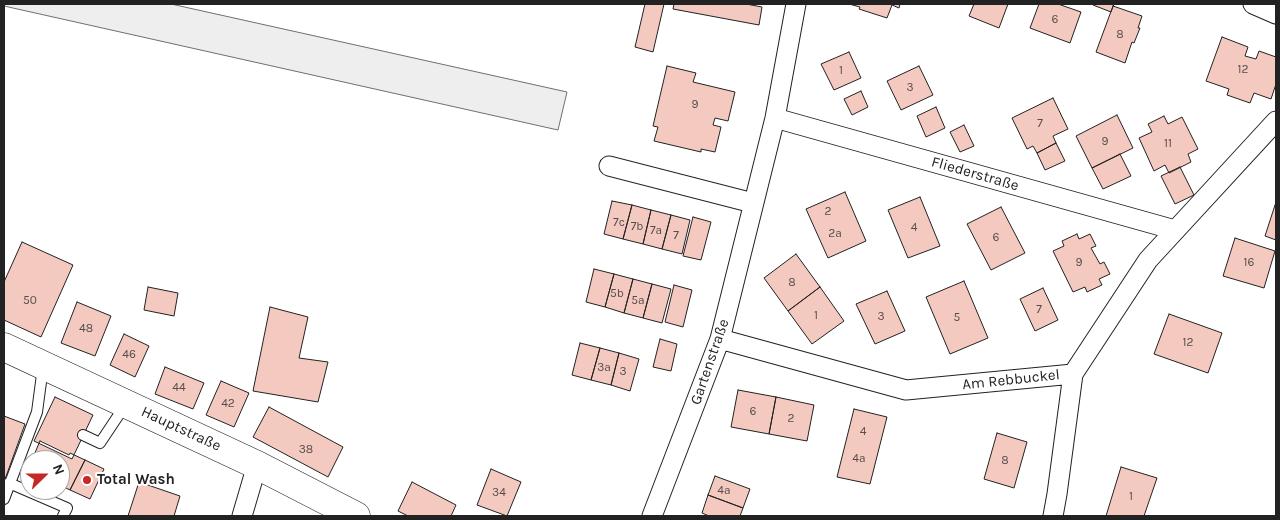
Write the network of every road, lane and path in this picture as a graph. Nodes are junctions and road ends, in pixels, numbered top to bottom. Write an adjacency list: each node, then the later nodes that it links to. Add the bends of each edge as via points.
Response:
1 (796, 4): 4 (street, Gartenstraße)
2 (1253, 4): 3 (street)
3 (1276, 14)
4 (775, 118): 7 (street, Gartenstraße); 8 (street, Fliederstraße)
5 (1276, 121): 8 (street, Am Rebbuckel)
6 (608, 166): 7 (street)
7 (753, 203): 9 (street, Gartenstraße)
8 (1175, 230): 12 (street, Am Rebbuckel, via 1148,260)
9 (720, 339): 12 (street, Am Rebbuckel, via 906,390); 21 (street, Gartenstraße)
10 (4, 347): 11 (street, Hauptstraße)
11 (44, 366): 13 (street, Hauptstraße); 16 (lane, via 41,414)
12 (1073, 374): 22 (street)
13 (126, 404): 14 (lane, via 100,443); 15 (street, Hauptstraße)
14 (83, 435)
15 (257, 465): 19 (street); 20 (street, Hauptstraße)
16 (10, 483): 17 (lane); 18 (lane, via 67,508)
17 (4, 499)
18 (63, 516)
19 (242, 516)
20 (356, 516)
21 (652, 516)
22 (1053, 516)

